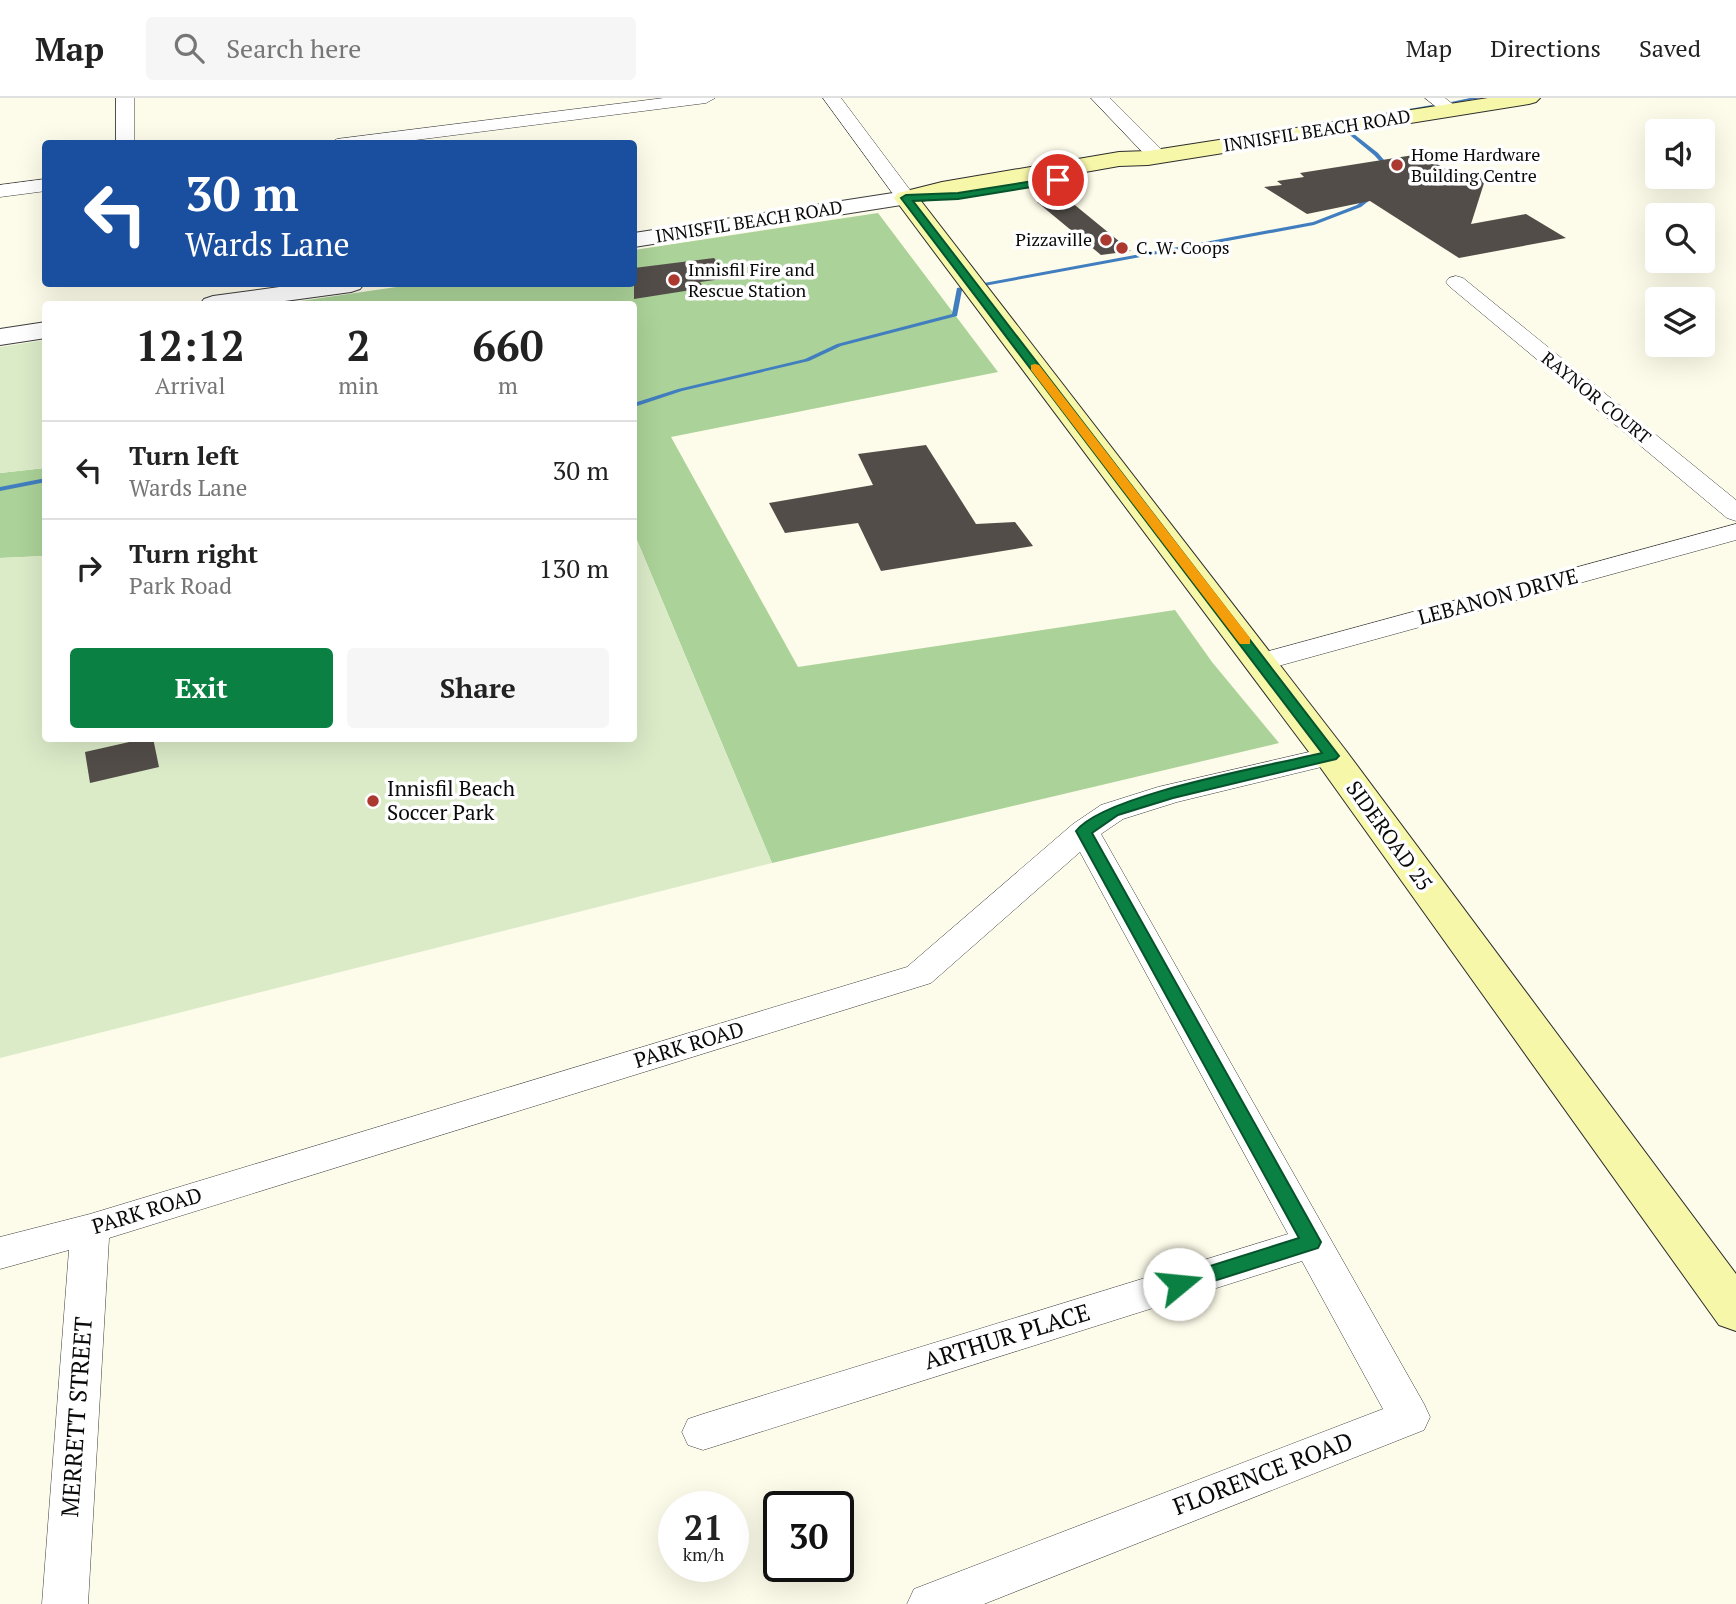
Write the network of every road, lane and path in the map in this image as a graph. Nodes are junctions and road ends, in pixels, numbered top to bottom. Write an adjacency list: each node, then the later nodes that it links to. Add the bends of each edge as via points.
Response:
1 (125, 98): 10 (street)
2 (566, 98): 8 (street)
3 (706, 98): 8 (street)
4 (832, 98): 16 (street, SIDEROAD 25)
5 (1100, 98): 13 (street)
6 (1529, 98): 7 (main road, INNISFIL BEACH ROAD)
7 (1442, 104): 13 (main road, INNISFIL BEACH ROAD)
8 (573, 115): 9 (street)
9 (476, 128): 11 (street); 12 (street)
10 (125, 140)
11 (372, 140)
12 (484, 140)
13 (1153, 158): 16 (main road, INNISFIL BEACH ROAD, via 1119,159)
14 (42, 186): 15 (street)
15 (0, 191)
16 (906, 198): 17 (street, INNISFIL BEACH ROAD); 25 (main road, SIDEROAD 25)
17 (637, 240)
18 (1456, 282): 23 (street, RAYNOR COURT)
19 (330, 287): 20 (street)
20 (234, 301)
21 (42, 331): 22 (street)
22 (0, 337)
23 (1736, 513)
24 (1736, 532): 25 (street, LEBANON DRIVE)
25 (1261, 662): 26 (main road, SIDEROAD 25)
26 (1331, 756): 27 (street, PARK ROAD, via 1169,794 1112,812); 31 (main road, SIDEROAD 25)
27 (1084, 831): 28 (street, PARK ROAD, via 919,975); 29 (street)
28 (90, 1229): 30 (street, PARK ROAD); 33 (street, MERRETT STREET)
29 (1311, 1242): 32 (street, ARTHUR PLACE); 34 (street, FLORENCE ROAD, via 1409,1417)
30 (0, 1252)
31 (1736, 1311)
32 (703, 1432)
33 (65, 1604)
34 (930, 1604)

